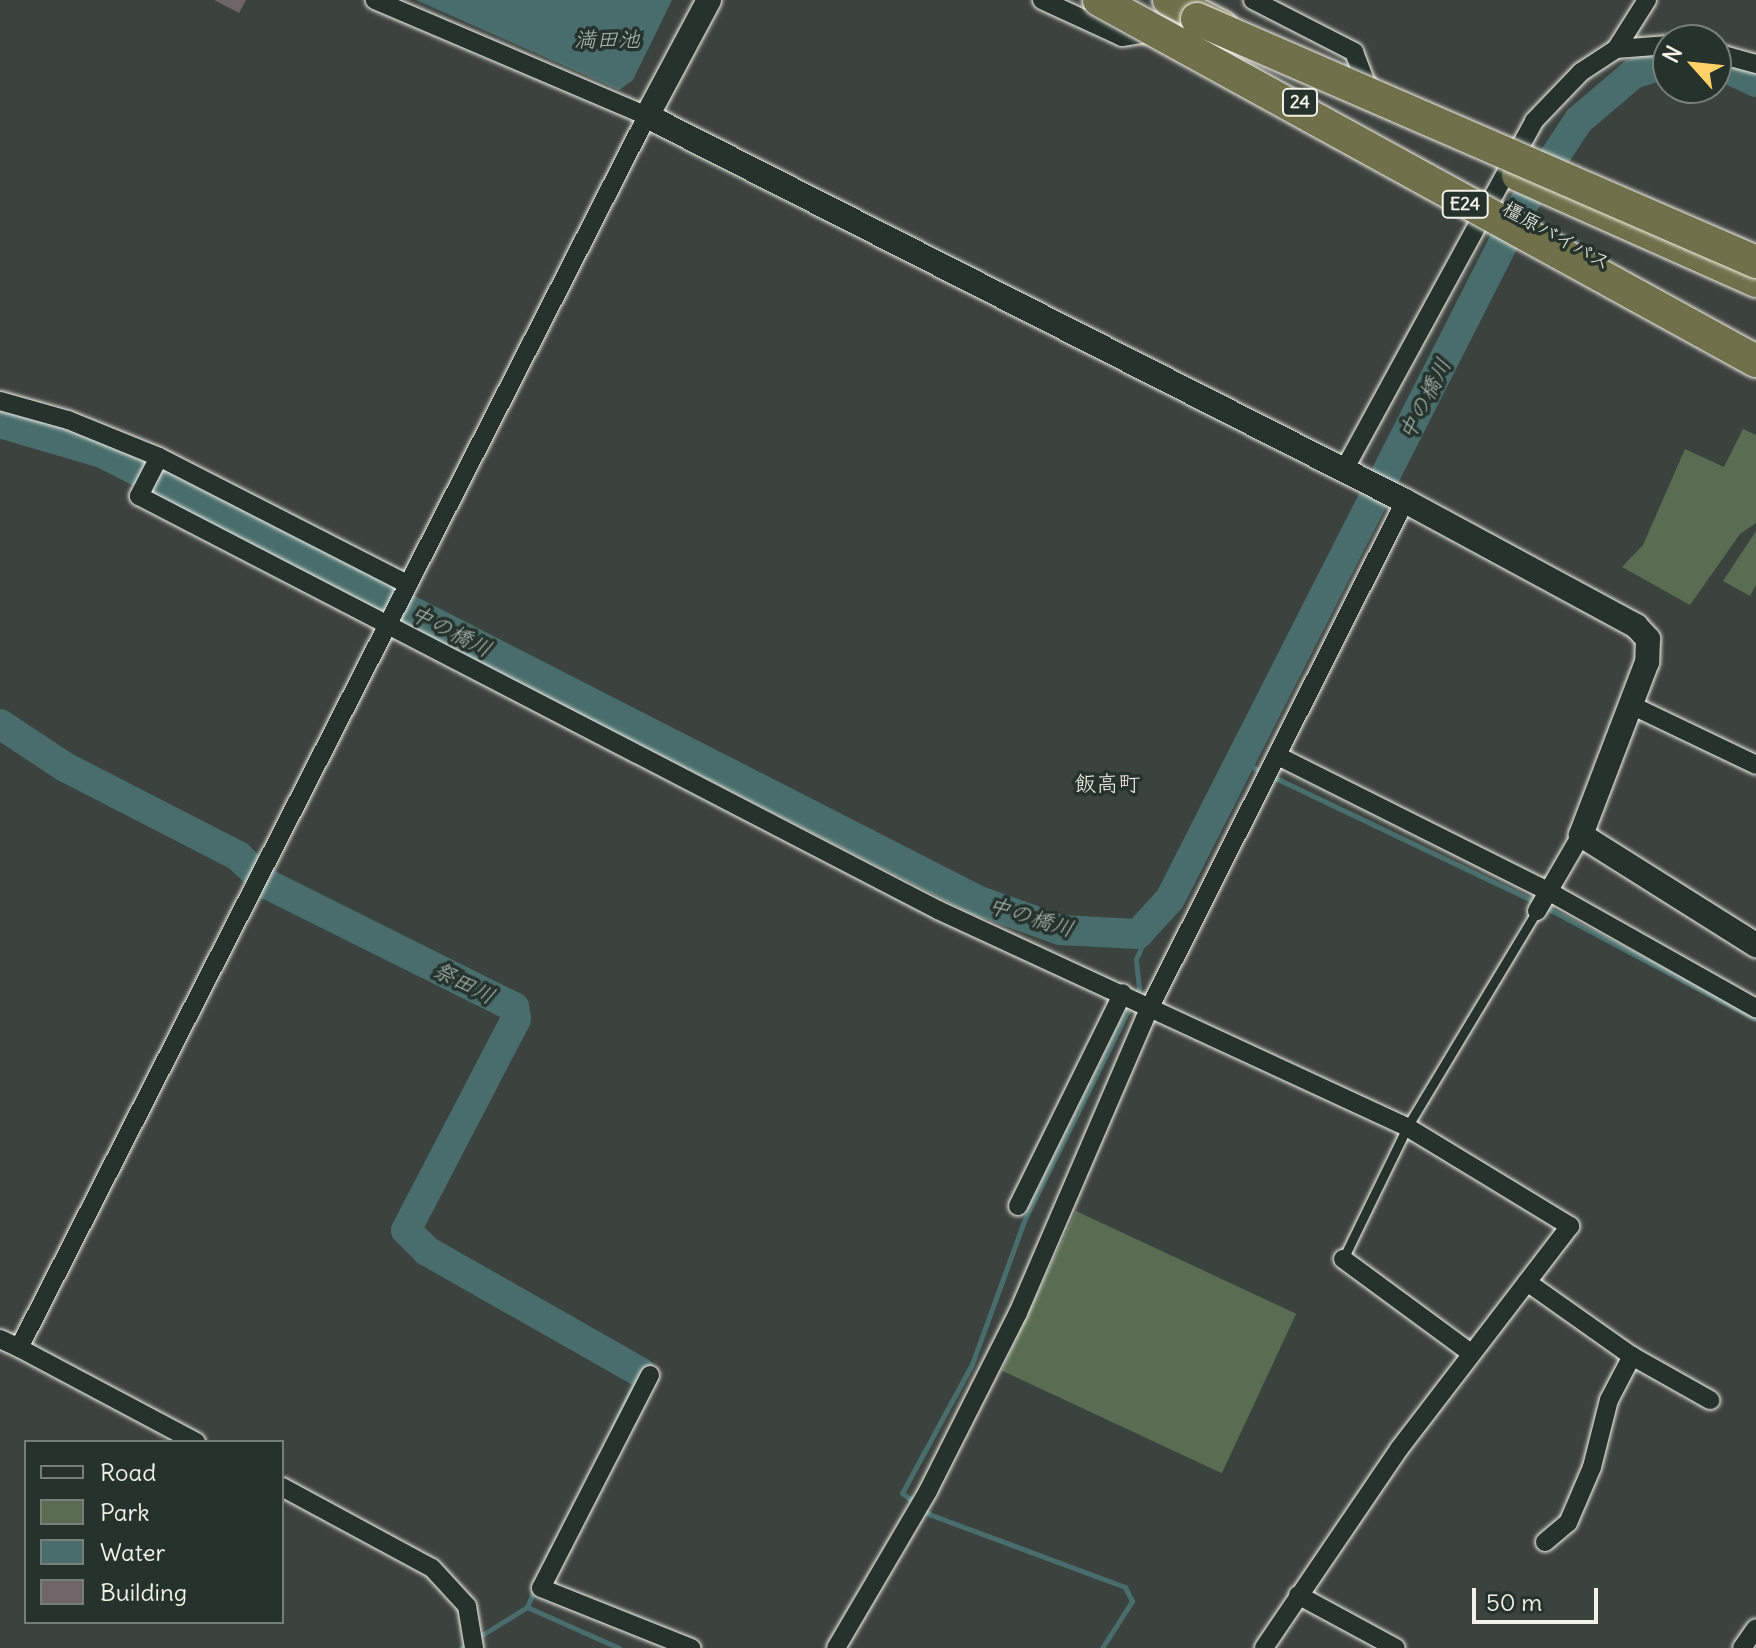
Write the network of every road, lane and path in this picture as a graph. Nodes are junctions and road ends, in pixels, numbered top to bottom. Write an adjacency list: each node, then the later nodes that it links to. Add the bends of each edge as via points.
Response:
1 (375, 0): 14 (street)
2 (709, 0): 14 (street)
3 (1042, 0): 8 (street, via 1122,37)
4 (1098, 0): 8 (highway, E24, bridge)
5 (1169, 0): 13 (highway, 橿原バイパス / 24)
6 (1253, 0): 13 (street, via 1354,52)
7 (1647, 0): 10 (street)
8 (1173, 23): 16 (highway, 橿原バイパス / 24); 17 (highway, E24, bridge); 20 (highway, E24, bridge)
9 (1652, 46): 10 (street)
10 (1616, 49): 15 (street, via 1581,72 1534,121)
11 (1732, 57): 12 (street)
12 (1756, 64)
13 (1373, 102): 15 (highway, 橿原バイパス / 24)
14 (647, 116): 23 (street); 25 (street)
15 (1512, 172): 16 (street); 18 (highway, 橿原バイパス / 24)
16 (1498, 202): 19 (highway, 橿原バイパス / 24); 23 (street)
17 (1756, 262)
18 (1756, 281)
19 (1756, 345)
20 (1756, 361)
21 (0, 401): 22 (street, via 68,420)
22 (158, 459): 25 (street); 26 (street, via 139,496)
23 (1351, 474): 24 (street)
24 (1396, 496): 27 (street, via 1636,626 1648,639 1647,662); 29 (street)
25 (404, 585): 26 (street)
26 (386, 621): 33 (street, via 938,910); 41 (street)
27 (1631, 705): 28 (street); 30 (street)
28 (1756, 765)
29 (1275, 767): 31 (street); 33 (street)
30 (1581, 835): 31 (street); 32 (street)
31 (1543, 900): 34 (street); 36 (lane)
32 (1756, 945)
33 (1136, 1000): 35 (street); 35 (street); 36 (street)
34 (1756, 1008)
35 (1082, 1113): 37 (street); 53 (street, via 1018,1313 928,1491)
36 (1407, 1127): 38 (lane); 39 (street, via 1541,1203 1570,1226)
37 (1018, 1206)
38 (1343, 1259): 42 (street)
39 (1527, 1282): 42 (street); 43 (street)
40 (0, 1339): 41 (street)
41 (19, 1348): 46 (street)
42 (1471, 1353): 49 (street)
43 (1632, 1356): 45 (street); 48 (street, via 1609,1400 1592,1467 1568,1523)
44 (650, 1375): 52 (street, via 541,1588)
45 (1710, 1400)
46 (192, 1440)
47 (284, 1488): 51 (street, via 432,1568 467,1606)
48 (1545, 1542)
49 (1298, 1595): 54 (street); 55 (street)
50 (1756, 1628): 56 (street)
51 (474, 1648)
52 (691, 1648)
53 (836, 1648)
54 (1264, 1648)
55 (1396, 1648)
56 (1742, 1648)

